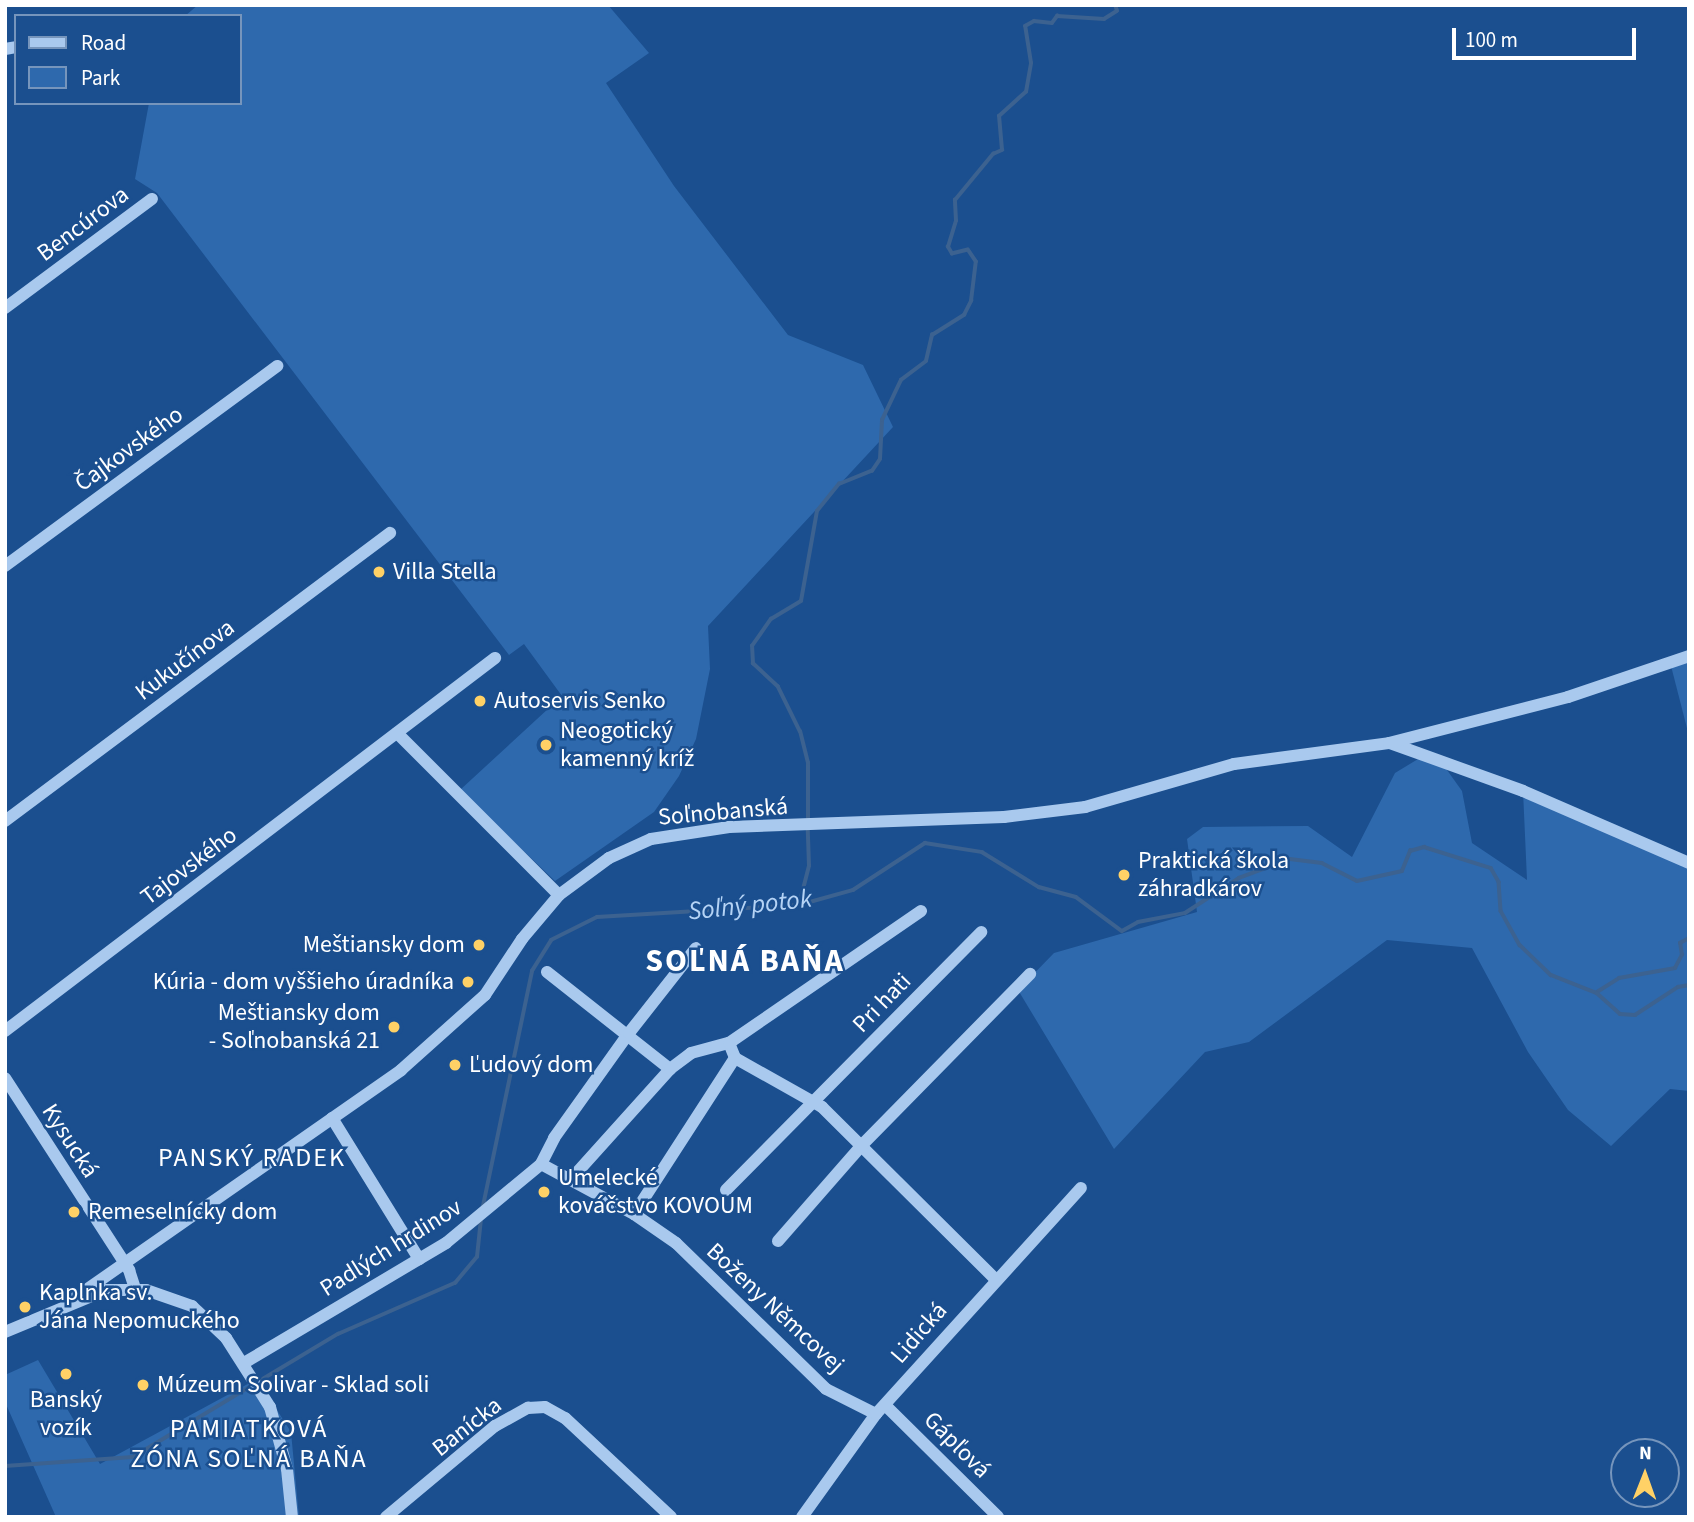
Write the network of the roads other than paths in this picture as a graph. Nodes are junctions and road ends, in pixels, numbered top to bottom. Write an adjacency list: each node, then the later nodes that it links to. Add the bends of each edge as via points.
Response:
1 (152, 199): 2 (street, Bencúrova)
2 (5, 308)
3 (277, 366): 5 (street, Čajkovského)
4 (390, 533): 10 (street, Kukučínova)
5 (5, 566)
6 (1689, 656): 9 (street, Soľnobanská, via 1568,697)
7 (495, 659): 8 (street, Tajovského)
8 (397, 733): 12 (street); 18 (street, Tajovského)
9 (1389, 743): 11 (street, via 1512,787); 12 (street, Soľnobanská, via 1221,767 1085,807 1004,817 666,834 610,858)
10 (5, 821)
11 (1689, 863)
12 (559, 895): 25 (street, Soľnobanská, via 522,939 485,995 401,1070)
13 (921, 911): 20 (street, Pri hati)
14 (981, 932): 24 (street, Pri hati)
15 (696, 948): 19 (street, Padlých hrdinov)
16 (547, 972): 19 (street)
17 (1030, 974): 26 (street)
18 (5, 1031)
19 (629, 1033): 22 (street); 27 (street, Padlých hrdinov, via 554,1138)
20 (729, 1043): 21 (street); 22 (street, Pri hati, via 691,1053)
21 (735, 1058): 24 (street); 31 (street)
22 (670, 1069): 28 (street, Pri hati)
23 (5, 1078): 34 (street, Kysucká)
24 (813, 1104): 26 (street); 30 (street, Pri hati)
25 (332, 1118): 33 (street); 34 (street, Soľnobanská)
26 (862, 1145): 32 (street); 35 (street)
27 (541, 1164): 28 (street, Boženy Němcovej); 33 (street, Padlých hrdinov, via 477,1219)
28 (572, 1178): 31 (street, Boženy Němcovej)
29 (1081, 1188): 35 (street, Lidická)
30 (726, 1190)
31 (634, 1214): 40 (street, Boženy Němcovej, via 676,1243 826,1389)
32 (778, 1241)
33 (419, 1259): 39 (street, Padlých hrdinov)
34 (120, 1262): 36 (street); 37 (street, Soľnobanská)
35 (995, 1279): 40 (street, Lidická)
36 (128, 1289): 37 (street); 39 (street, via 192,1306 210,1320)
37 (66, 1304): 38 (street)
38 (5, 1332)
39 (247, 1368): 41 (street, via 268,1403 287,1469)
40 (881, 1410): 44 (street, Lidická); 45 (street, Gápľová)
41 (292, 1517)
42 (386, 1517): 43 (street, Banícka, via 495,1426 528,1408 545,1407 565,1418)
43 (671, 1517)
44 (802, 1517)
45 (998, 1517)

